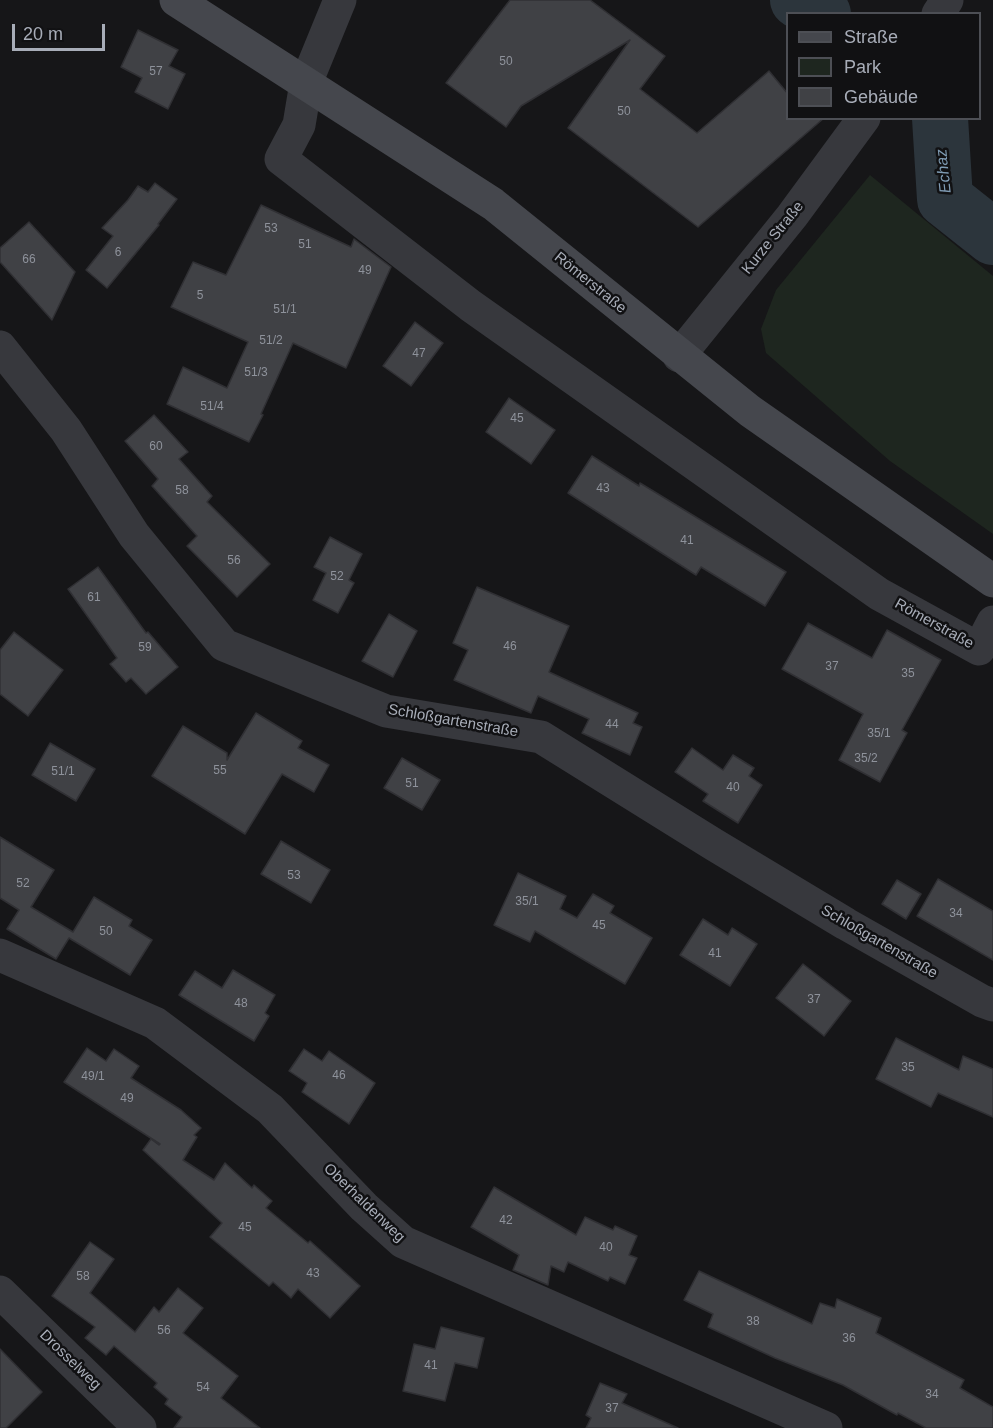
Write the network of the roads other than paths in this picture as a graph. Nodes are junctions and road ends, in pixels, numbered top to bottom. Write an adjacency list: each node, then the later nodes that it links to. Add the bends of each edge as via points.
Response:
1 (176, 0): 3 (main road, Römerstraße)
2 (340, 0): 3 (street)
3 (306, 83): 6 (main road, Römerstraße, via 493,204); 8 (street, Römerstraße, via 299,125 281,159 471,306 879,594 979,649)
4 (863, 120): 6 (street, Kurze Straße, via 792,216)
5 (0, 346): 10 (street, Schloßgartenstraße, via 66,430 134,534 224,645 386,711 541,737 846,924)
6 (679, 356): 7 (main road, Römerstraße, via 750,411)
7 (993, 581)
8 (993, 622)
9 (0, 955): 13 (street, Oberhaldenweg, via 154,1023 270,1109 403,1242)
10 (993, 1005)
11 (0, 1292): 12 (street, Drosselweg)
12 (140, 1428)
13 (826, 1428)

